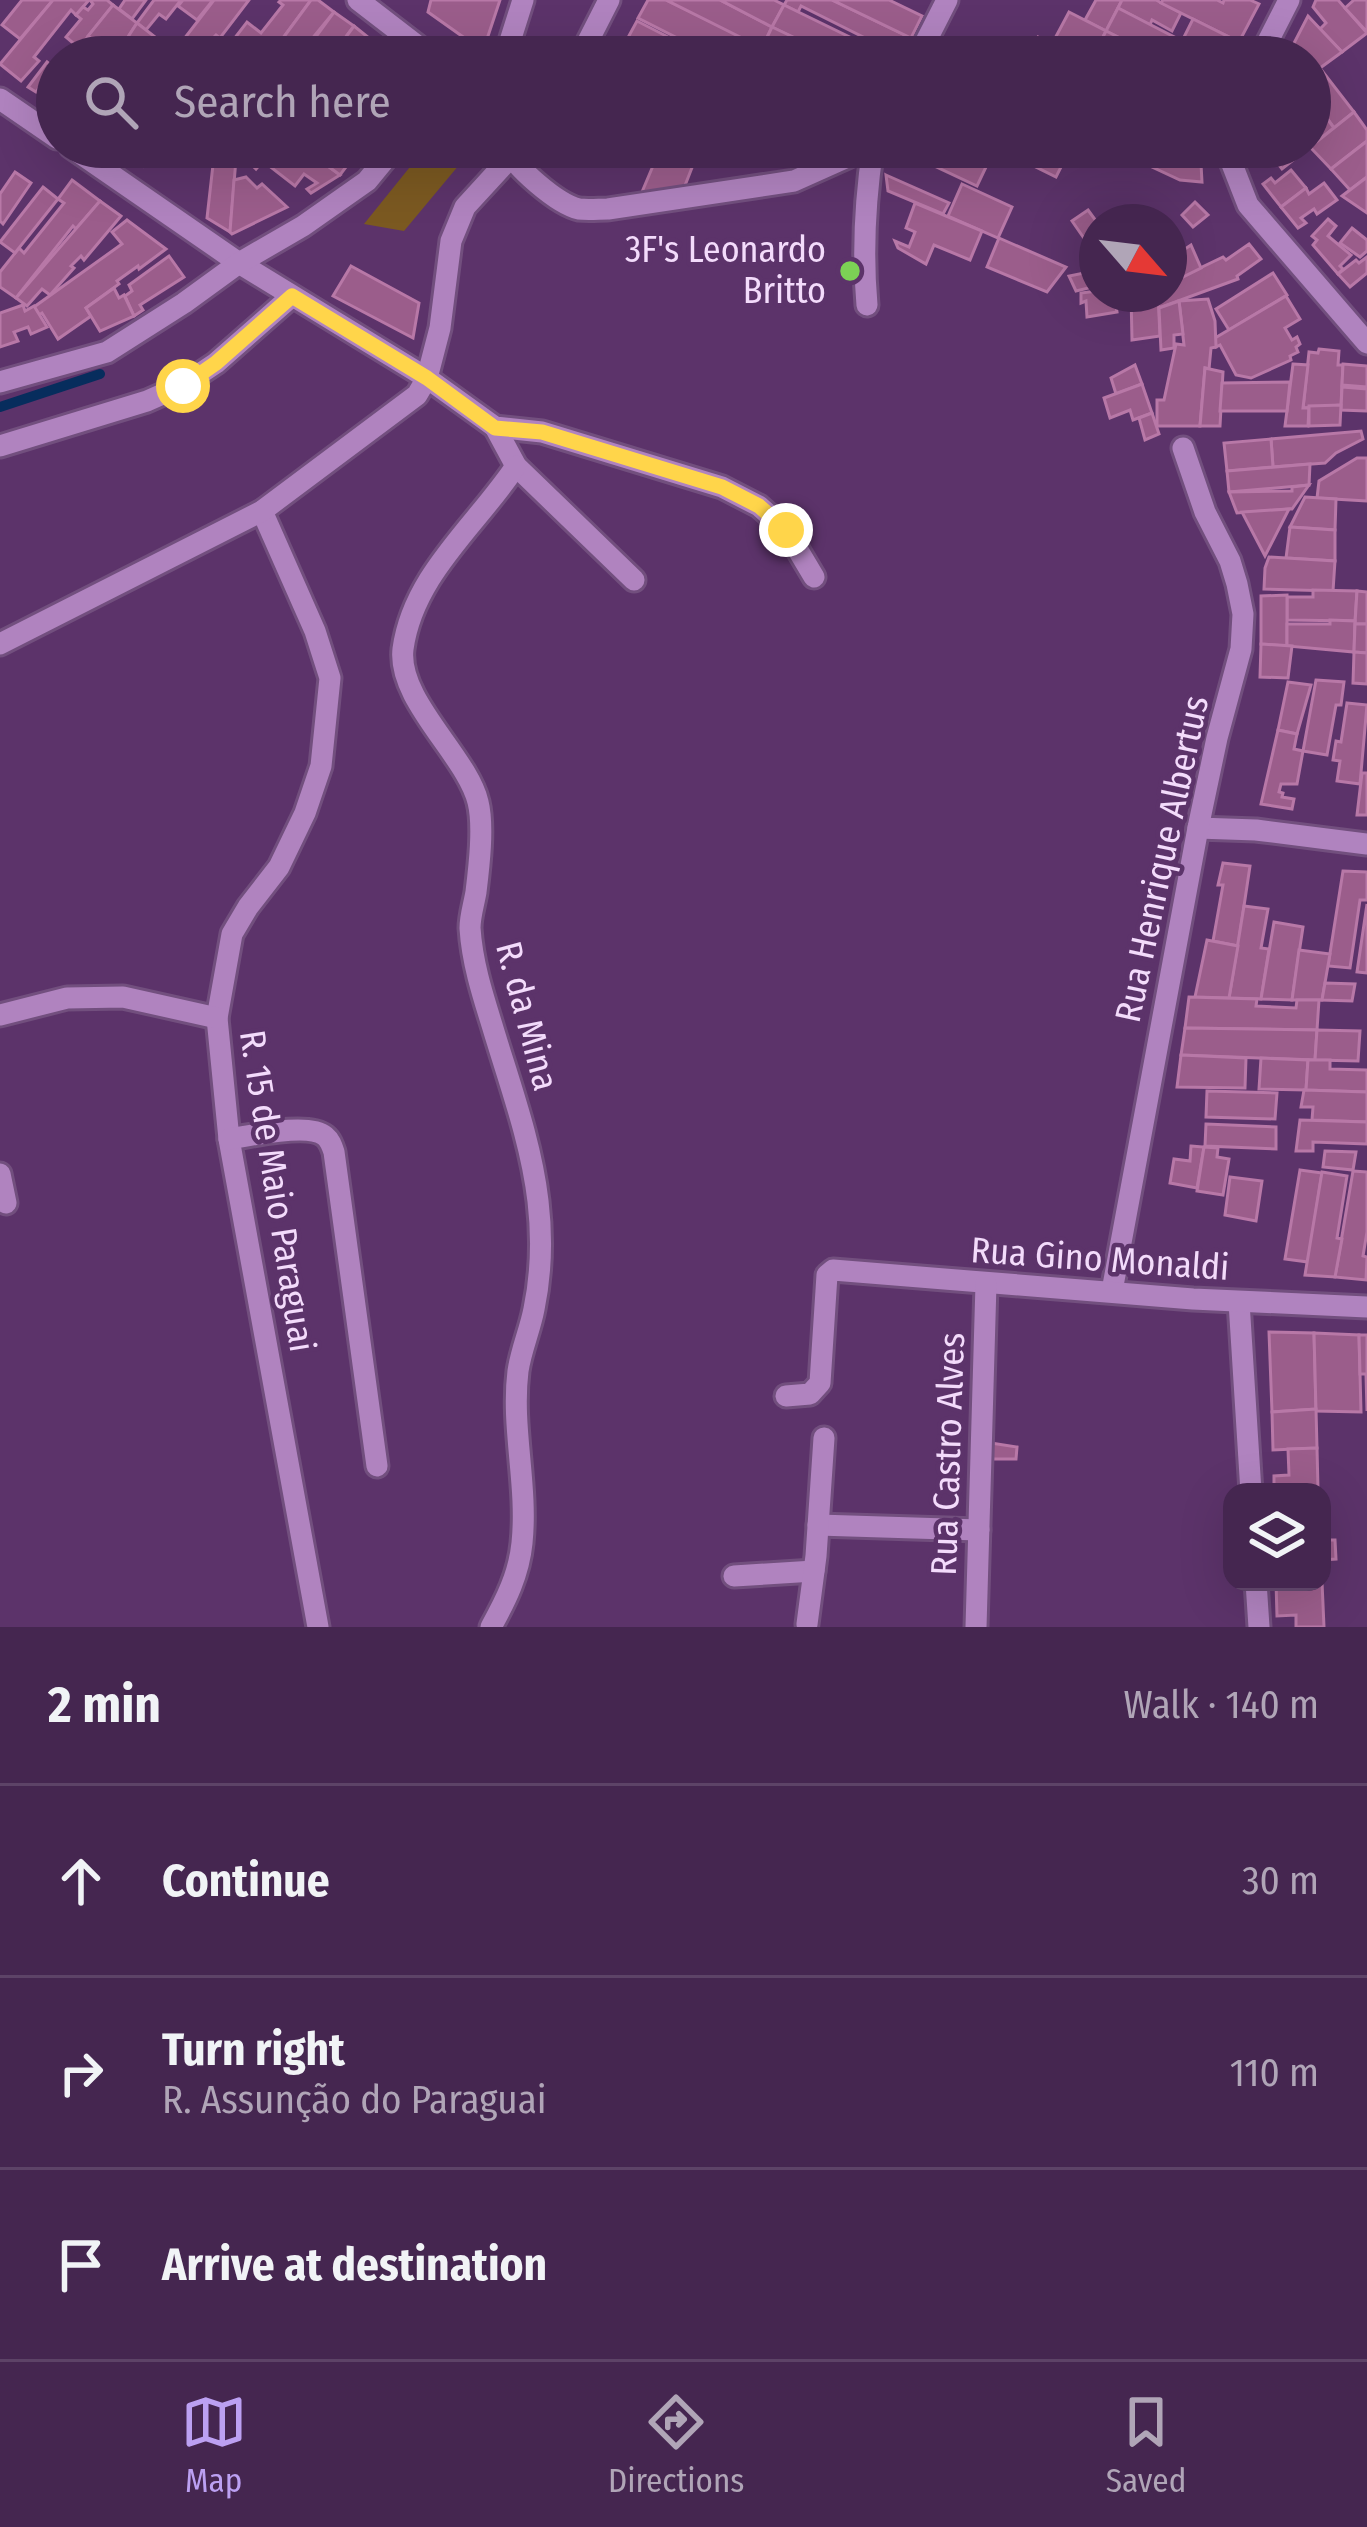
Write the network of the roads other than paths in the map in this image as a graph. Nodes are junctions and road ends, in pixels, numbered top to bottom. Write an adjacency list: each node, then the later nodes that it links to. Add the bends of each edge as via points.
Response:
1 (358, 0): 6 (street)
2 (523, 0): 7 (street)
3 (609, 0): 8 (street)
4 (947, 0): 9 (street)
5 (1289, 0): 10 (street)
6 (405, 36)
7 (512, 36)
8 (591, 36)
9 (929, 36)
10 (1271, 36)
11 (0, 98): 12 (street)
12 (36, 123)
13 (100, 168): 20 (street)
14 (378, 168): 20 (street)
15 (497, 168): 24 (street, via 465,207 451,241)
16 (529, 168): 17 (street, via 563,203 580,209 794,181)
17 (823, 168)
18 (869, 168): 22 (street)
19 (1234, 168): 23 (street, via 1248,205)
20 (238, 263): 21 (street); 25 (street, via 107,352)
21 (292, 296): 24 (street); 27 (street, via 183,386)
22 (866, 304)
23 (1367, 343)
24 (427, 378): 26 (street); 30 (street, via 417,395)
25 (0, 382)
26 (495, 428): 29 (street); 31 (street, via 542,432 722,487 786,530)
27 (0, 446)
28 (1183, 448): 34 (street, Rua Henrique Albertus, via 1243,614)
29 (516, 466): 32 (street); 56 (street, R. da Mina, via 424,584 402,656 478,802 470,924 478,980 538,1201 534,1309 515,1410 522,1543 514,1583)
30 (262, 511): 33 (street); 37 (street, R. 15 de Maio Paraguai, via 330,678 321,766 278,867 232,934)
31 (814, 577)
32 (634, 580)
33 (0, 644)
34 (1198, 828): 35 (street); 42 (street, Rua Henrique Albertus)
35 (1367, 844)
36 (0, 1015): 37 (street, via 68,998 123,997)
37 (217, 1018): 38 (street, R. 15 de Maio Paraguai)
38 (229, 1139): 47 (street, via 308,1129 321,1132 334,1152); 55 (street, R. 15 de Maio Paraguai)
39 (0, 1174): 40 (street)
40 (6, 1203)
41 (986, 1284): 42 (street, Rua Gino Monaldi); 45 (street, Rua Gino Monaldi, via 833,1270 820,1384 810,1394); 50 (street, Rua Castro Alves)
42 (1112, 1291): 43 (street, Rua Gino Monaldi)
43 (1239, 1303): 44 (street, Rua Gino Monaldi); 48 (street)
44 (1367, 1307)
45 (786, 1396)
46 (824, 1438): 49 (street)
47 (377, 1466)
48 (1250, 1483)
49 (818, 1525): 50 (street); 51 (street)
50 (979, 1530): 57 (street, Rua Castro Alves)
51 (814, 1571): 52 (street); 54 (street)
52 (734, 1576)
53 (1256, 1591): 58 (street)
54 (807, 1624)
55 (318, 1627)
56 (491, 1627)
57 (976, 1627)
58 (1258, 1627)

